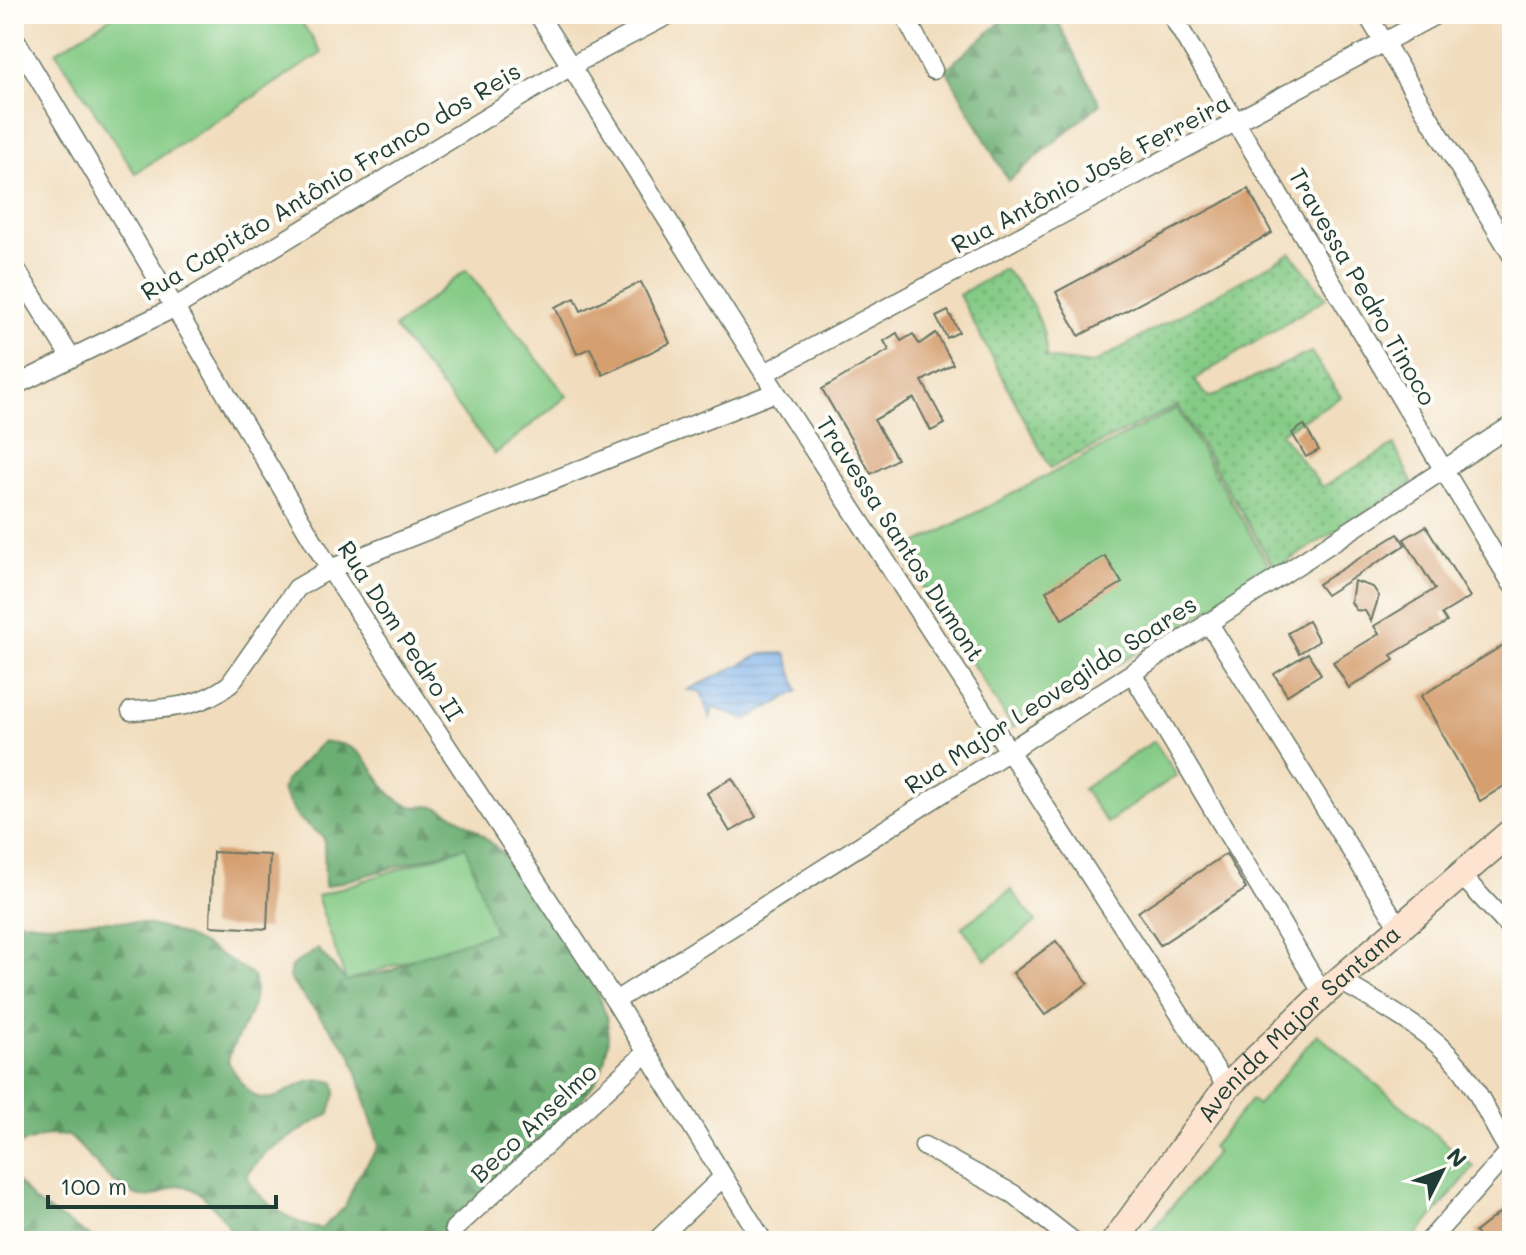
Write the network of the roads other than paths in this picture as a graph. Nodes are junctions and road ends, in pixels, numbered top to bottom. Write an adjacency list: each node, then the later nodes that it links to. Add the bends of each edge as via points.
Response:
1 (538, 14): 9 (street, Travessa Santos Dumont)
2 (670, 14): 9 (street, Rua Capitão Antônio Franco dos Reis)
3 (904, 14): 10 (street)
4 (1171, 14): 11 (street, Travessa Pedro Tinoco)
5 (1367, 14): 8 (street)
6 (1437, 14): 8 (street, Rua Antônio José Ferreira)
7 (14, 37): 14 (street, Rua Dom Pedro II)
8 (1385, 43): 11 (street, Rua Antônio José Ferreira); 12 (street)
9 (571, 66): 14 (street, Rua Capitão Antônio Franco dos Reis); 16 (street, Travessa Santos Dumont)
10 (933, 70)
11 (1238, 123): 16 (street, Rua Antônio José Ferreira); 20 (street, Travessa Pedro Tinoco)
12 (1512, 255)
13 (14, 266): 15 (street)
14 (174, 308): 15 (street, Rua Capitão Antônio Franco dos Reis); 21 (street, Rua Dom Pedro II)
15 (71, 358): 17 (street, Rua Capitão Antônio Franco dos Reis)
16 (765, 373): 18 (street, Travessa Santos Dumont)
17 (14, 386)
18 (776, 392): 21 (street); 26 (street, Travessa Santos Dumont)
19 (1512, 425): 20 (street, Rua Major Leovegildo Soares)
20 (1441, 470): 22 (street, Travessa Pedro Tinoco); 23 (street, Rua Major Leovegildo Soares)
21 (330, 569): 25 (street, via 297,588 230,684 217,694 188,706); 32 (street, Rua Dom Pedro II)
22 (1512, 584)
23 (1208, 622): 24 (street, Rua Major Leovegildo Soares); 29 (street)
24 (1132, 673): 26 (street, Rua Major Leovegildo Soares); 31 (street)
25 (131, 711)
26 (1008, 752): 32 (street, Rua Major Leovegildo Soares); 34 (street, Travessa Santos Dumont)
27 (1512, 831): 28 (street, Avenida Major Santana)
28 (1460, 874): 29 (street, Avenida Major Santana); 30 (street)
29 (1399, 927): 31 (street, Avenida Major Santana)
30 (1512, 930)
31 (1331, 987): 34 (street, Avenida Major Santana); 36 (street, via 1437,1043 1460,1067)
32 (615, 1001): 33 (street, Rua Dom Pedro II)
33 (646, 1053): 37 (street, Rua Dom Pedro II); 38 (street, Beco Anselmo)
34 (1227, 1087): 39 (street, Avenida Major Santana)
35 (924, 1146): 42 (street, via 1013,1194)
36 (1511, 1154): 43 (street)
37 (722, 1178): 40 (street); 41 (street, Rua Dom Pedro II)
38 (454, 1229)
39 (1116, 1240)
40 (656, 1241)
41 (763, 1241)
42 (1073, 1241)
43 (1429, 1241)

